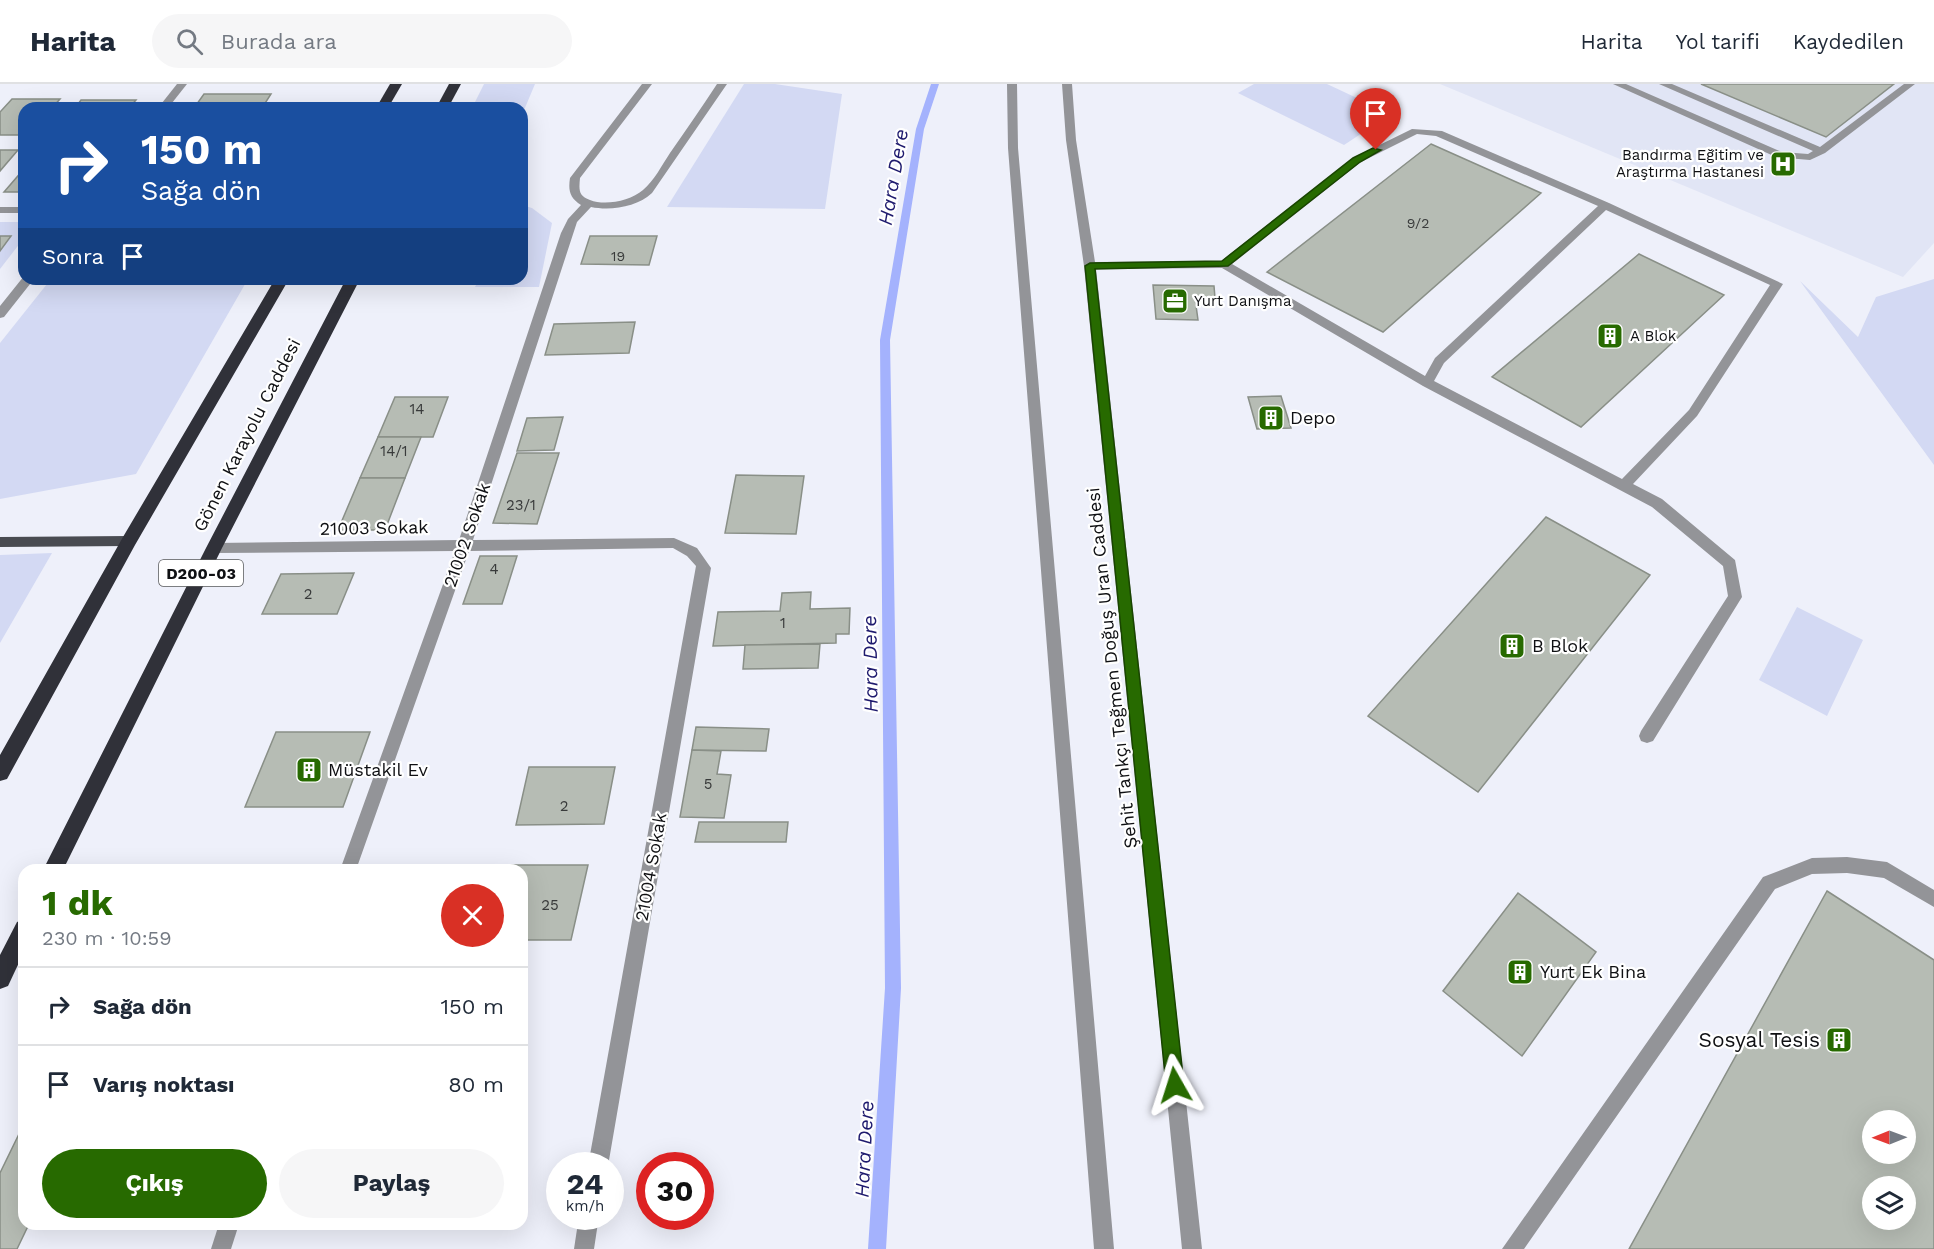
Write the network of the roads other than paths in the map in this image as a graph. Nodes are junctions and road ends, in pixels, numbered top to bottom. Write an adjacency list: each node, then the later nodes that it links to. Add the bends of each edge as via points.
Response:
1 (182, 84): 11 (street)
2 (396, 84): 12 (highway)
3 (455, 84): 13 (highway)
4 (647, 84): 15 (street, via 575,178 574,193)
5 (722, 84): 15 (street, via 646,194 619,205)
6 (1012, 84): 44 (street, via 1013,148)
7 (1067, 84): 20 (street, Şehit Tankçı Teğmen Doğuş Uran Caddesi, via 1071,140)
8 (1618, 84): 14 (street, via 1780,155 1810,157)
9 (1664, 84): 14 (street)
10 (1910, 84): 14 (street)
11 (168, 102)
12 (386, 102)
13 (445, 102)
14 (1821, 151)
15 (588, 204): 29 (street, 21002 Sokak, via 566,233)
16 (1605, 206): 19 (street, via 1438,133 1416,131 1357,160); 25 (street, via 1439,361); 26 (street, via 1777,284 1693,413)
17 (0, 210): 18 (street)
18 (18, 210)
19 (1224, 264): 20 (street); 25 (street)
20 (1090, 266): 45 (street, Şehit Tankçı Teğmen Doğuş Uran Caddesi)
21 (23, 285): 24 (street)
22 (278, 285): 27 (highway)
23 (350, 285): 30 (highway, Gönen Karayolu Caddesi / D200-03)
24 (0, 314)
25 (1427, 383): 26 (street)
26 (1625, 484): 32 (street, via 1657,503 1730,564 1735,597)
27 (129, 541): 28 (main road); 33 (highway)
28 (0, 542)
29 (464, 545): 30 (street, 21003 Sokak); 31 (street, 21003 Sokak, via 674,543 693,552); 35 (street, 21002 Sokak)
30 (214, 548): 34 (highway, Gönen Karayolu Caddesi / D200-03)
31 (704, 568): 39 (street, 21004 Sokak)
32 (1647, 736)
33 (0, 773)
34 (56, 864)
35 (350, 864)
36 (1934, 899): 46 (street, via 1887,870 1848,865 1812,866 1769,883)
37 (18, 941): 38 (highway)
38 (0, 978)
39 (600, 1152)
40 (228, 1230): 42 (street)
41 (587, 1230): 43 (street)
42 (221, 1249)
43 (584, 1249)
44 (1104, 1249)
45 (1192, 1249)
46 (1512, 1249)

